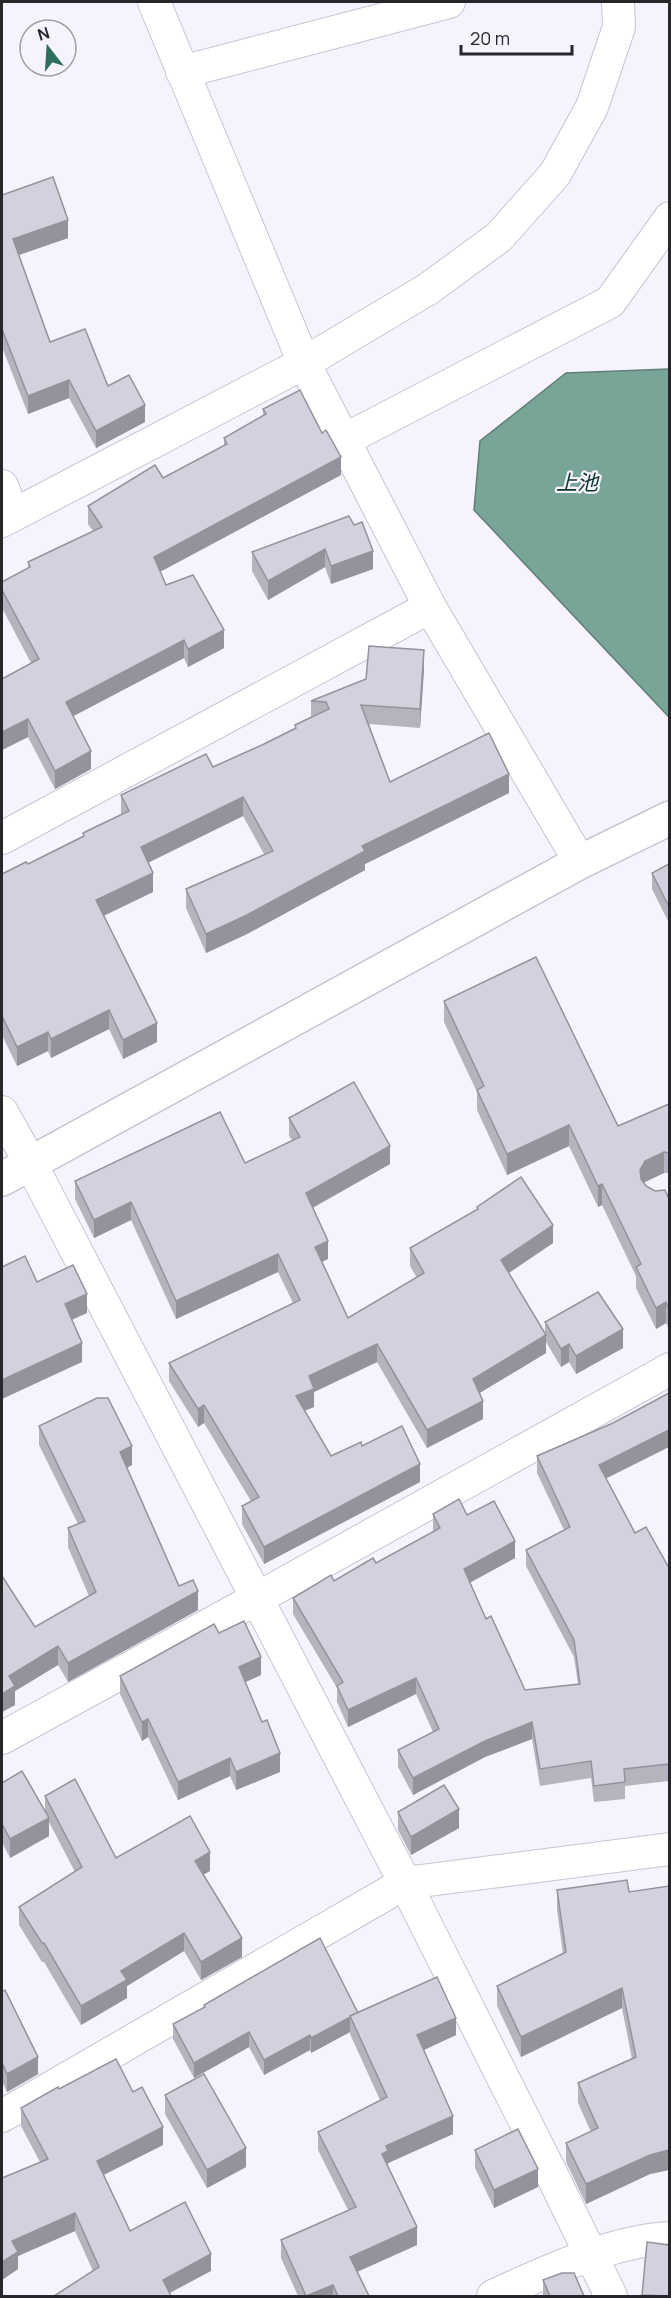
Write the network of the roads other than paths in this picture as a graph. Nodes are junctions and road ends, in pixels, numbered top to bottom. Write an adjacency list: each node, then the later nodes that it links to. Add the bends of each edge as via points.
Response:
1 (154, 2): 4 (street)
2 (449, 2): 4 (street)
3 (618, 2): 6 (street, via 619,27 592,107 555,174 499,237 428,289)
4 (182, 72): 6 (street)
5 (669, 218): 7 (street, via 610,302)
6 (304, 363): 7 (street); 8 (street)
7 (344, 440): 9 (street)
8 (5, 507)
9 (430, 607): 11 (street); 12 (street)
10 (669, 818): 12 (street)
11 (2, 838)
12 (580, 862): 14 (street)
13 (2, 1112): 14 (street)
14 (31, 1164): 15 (street); 17 (street)
15 (2, 1179)
16 (669, 1369): 17 (street)
17 (256, 1599): 18 (street); 20 (street)
18 (2, 1738)
19 (669, 1849): 20 (street)
20 (405, 1883): 21 (street); 23 (street)
21 (2, 2116)
22 (669, 2238): 23 (street)
23 (592, 2255): 24 (street); 25 (street)
24 (493, 2296)
25 (611, 2296)

